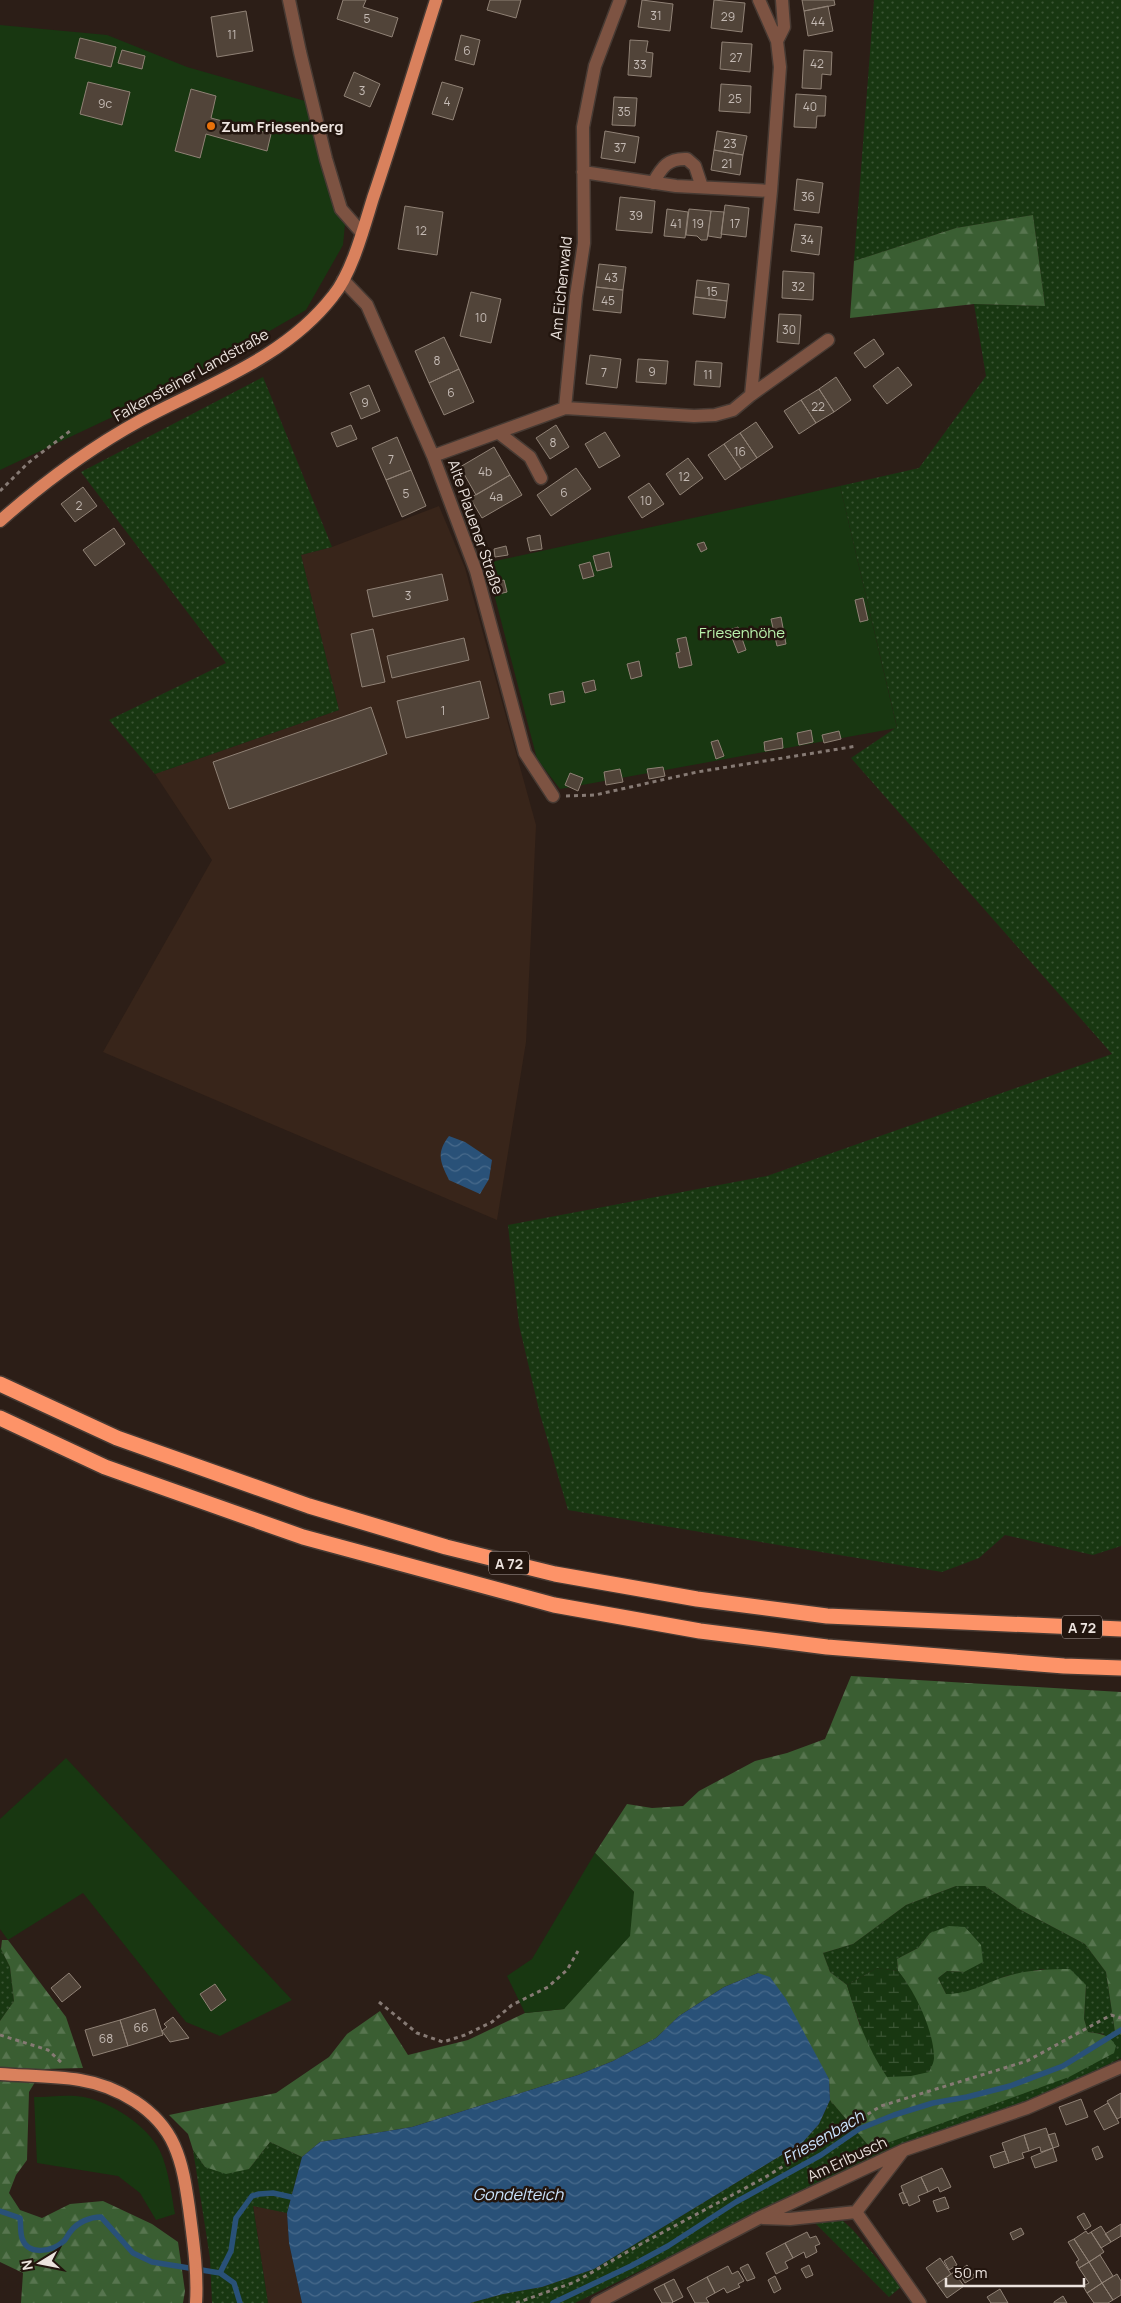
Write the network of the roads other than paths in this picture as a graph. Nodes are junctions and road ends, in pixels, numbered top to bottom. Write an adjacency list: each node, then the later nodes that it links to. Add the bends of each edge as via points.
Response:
1 (290, 0): 11 (street, via 323,149 341,209)
2 (436, 0): 11 (main road, Falkensteiner Landstraße)
3 (620, 0): 7 (street, Am Eichenwald, via 595,66 583,127)
4 (759, 0): 6 (street)
5 (782, 0): 6 (street, via 784,27)
6 (777, 41): 10 (street, via 780,67)
7 (582, 172): 8 (street); 15 (street, Am Eichenwald, via 584,243)
8 (653, 183): 9 (street); 9 (street, via 664,165 676,158 687,159 695,166)
9 (702, 187): 10 (street)
10 (770, 191): 14 (street)
11 (362, 233): 12 (main road, Falkensteiner Landstraße)
12 (343, 280): 17 (street, Alte Plauener Straße, via 367,305); 19 (main road, Falkensteiner Landstraße, via 335,295 295,335 236,372 84,454 32,492)
13 (828, 340): 14 (street)
14 (750, 395): 15 (street, via 732,410 715,415)
15 (565, 408): 16 (street)
16 (500, 433): 17 (street); 18 (street, via 530,458)
17 (433, 456): 20 (street, Alte Plauener Straße, via 476,571 525,753)
18 (541, 478)
19 (0, 521)
20 (553, 796)
21 (0, 1384): 23 (highway, A 72, via 116,1438 309,1506 446,1547 555,1574 697,1599 826,1616)
22 (0, 1418): 24 (highway, A 72, via 105,1467 303,1538 554,1605 700,1631 827,1647)
23 (1121, 1629)
24 (1121, 1668)
25 (1121, 2067): 27 (street, Am Erlbusch, via 1027,2108)
26 (0, 2074): 30 (main road, via 81,2080 111,2089 136,2102 157,2119 174,2144 185,2180 193,2237)
27 (904, 2150): 28 (street); 29 (street, Am Erlbusch)
28 (856, 2212): 29 (street, via 790,2219); 32 (street)
29 (759, 2218): 31 (street, Am Erlbusch)
30 (196, 2298)
31 (597, 2303)
32 (920, 2303)

